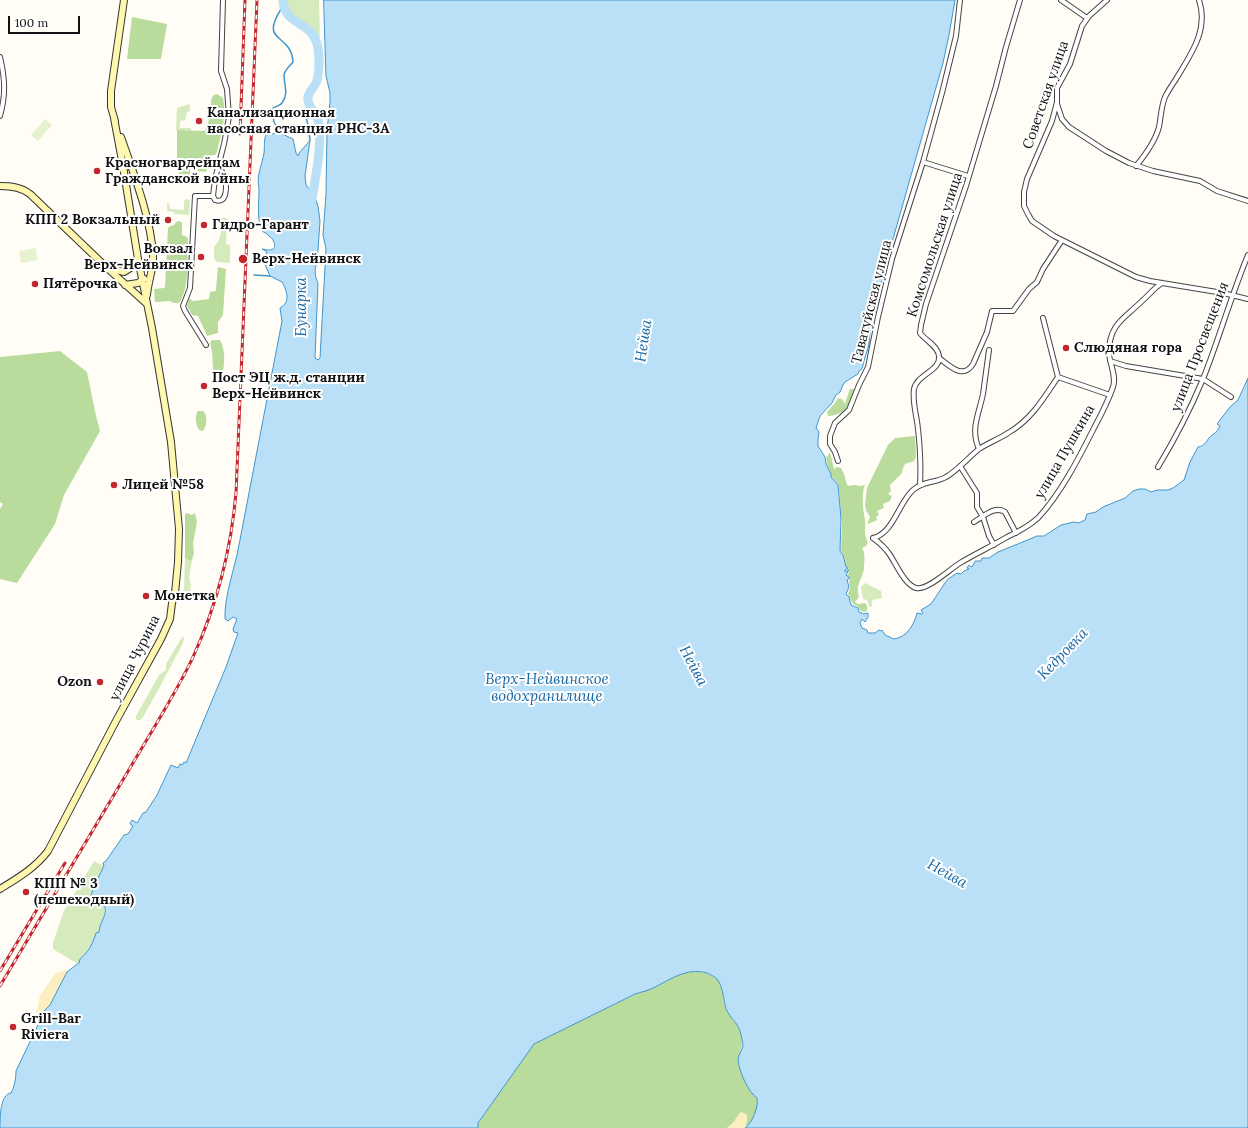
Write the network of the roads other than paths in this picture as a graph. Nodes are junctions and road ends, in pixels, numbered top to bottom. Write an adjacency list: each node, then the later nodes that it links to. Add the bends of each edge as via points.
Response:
1 (124, 0): 12 (street, via 110,91)
2 (224, 0): 14 (street, via 221,71 227,89 228,117)
3 (960, 0): 13 (street, Таватуйская улица, via 956,36)
4 (1020, 0): 18 (street, Комсомольская улица)
5 (1061, 0): 8 (street)
6 (1107, 0): 8 (street, Советская улица)
7 (1199, 0): 17 (street, via 1202,19 1198,39 1165,97 1155,140)
8 (1087, 18): 10 (street, Советская улица, via 1079,33 1070,64 1058,85)
9 (0, 57): 11 (street, via 5,84)
10 (1057, 102): 17 (street, via 1062,119 1069,127 1106,151); 22 (street, Советская улица, via 1052,121 1027,179 1023,196 1024,206 1032,221)
11 (0, 116)
12 (114, 118): 15 (street); 16 (street)
13 (923, 162): 18 (street); 43 (street, Таватуйская улица, via 892,259 868,367 849,410 835,423 830,436 830,444)
14 (218, 165): 20 (street); 20 (street, via 225,178 225,193 219,201 214,200)
15 (123, 166): 16 (street, via 127,163); 24 (street)
16 (131, 166): 26 (street, via 151,237 154,257)
17 (1136, 166): 21 (street, via 1200,181 1217,191)
18 (968, 176): 36 (street, Комсомольская улица, via 920,329 922,335 936,349)
19 (0, 186): 25 (street, via 14,187 30,194)
20 (213, 196): 34 (street, via 195,196 190,288 182,306)
21 (1248, 201)
22 (1062, 240): 28 (street, via 1131,275); 36 (street, via 1037,282 1013,311 992,311 987,332 968,370 959,371)
23 (1248, 255): 30 (street, улица Просвещения)
24 (138, 260): 25 (street, via 124,272); 27 (street)
25 (105, 266): 29 (street)
26 (151, 270): 27 (street); 32 (street)
27 (142, 281): 29 (street, via 133,285); 32 (street)
28 (1162, 283): 30 (street); 37 (street, улица Пушкина, via 1115,327 1109,352)
29 (125, 284): 32 (street)
30 (1232, 296): 31 (street); 39 (street, улица Просвещения)
31 (1248, 299)
32 (147, 304): 51 (street, улица Чурина, via 171,442 179,529 177,580 170,619 48,851 31,870)
33 (1042, 318): 38 (street)
34 (206, 345)
35 (989, 350): 42 (street, via 975,424)
36 (939, 358): 46 (street, via 936,366 917,382 914,391 919,435)
37 (1110, 361): 39 (street); 40 (street, улица Пушкина, via 1115,379)
38 (1058, 377): 40 (street); 42 (street, via 1042,402 1023,423)
39 (1203, 379): 41 (street); 45 (street, улица Просвещения)
40 (1110, 395): 49 (street, улица Пушкина, via 1087,442 1058,491 1036,519)
41 (1231, 397)
42 (979, 449): 44 (street)
43 (838, 461)
44 (960, 466): 46 (street, via 946,477); 47 (street, via 977,493 977,507)
45 (1158, 467)
46 (920, 485): 50 (street, улица Пушкина, via 910,493 884,532 873,538 912,586 927,586 960,563)
47 (983, 517): 48 (street); 49 (street, via 996,509 1002,510); 50 (street)
48 (974, 522)
49 (1016, 532): 50 (street, улица Пушкина)
50 (994, 545)
51 (0, 889)

